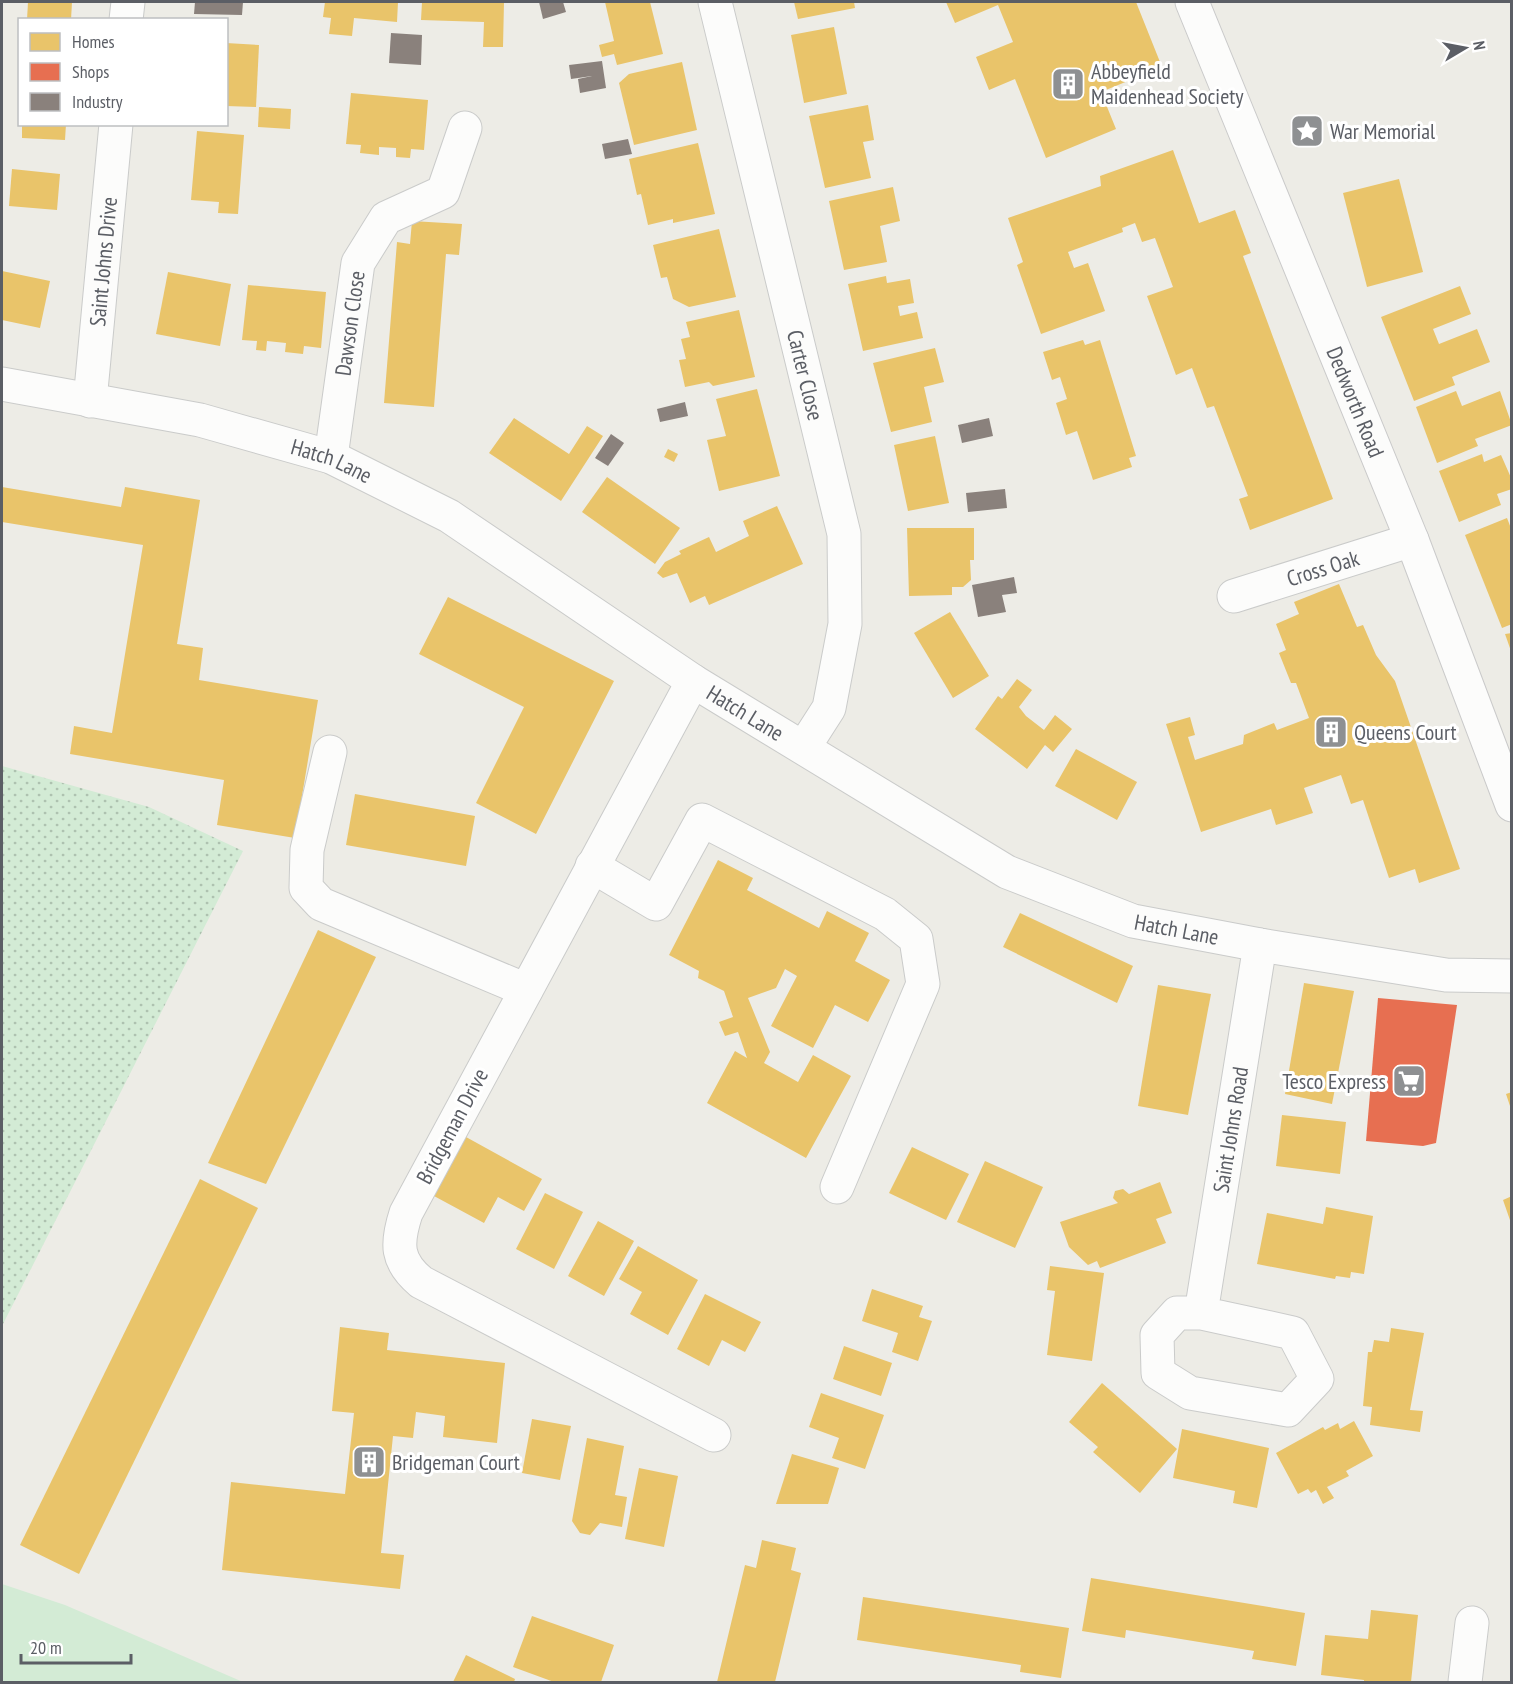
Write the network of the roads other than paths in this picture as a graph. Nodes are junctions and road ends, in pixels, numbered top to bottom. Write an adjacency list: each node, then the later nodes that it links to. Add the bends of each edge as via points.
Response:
1 (128, 2): 4 (street)
2 (715, 2): 13 (street, Carter Close, via 844,534 845,624 829,708)
3 (1192, 2): 10 (street, Dedworth Road)
4 (126, 18)
5 (116, 126): 8 (street, Saint Johns Drive)
6 (465, 128): 9 (street, Dawson Close, via 443,192 386,218 358,263)
7 (2, 384): 8 (street, Hatch Lane)
8 (90, 401): 9 (street, Hatch Lane, via 200,420)
9 (331, 457): 12 (street, Hatch Lane, via 449,516)
10 (1412, 540): 11 (street, Cross Oak); 15 (street, Dedworth Road)
11 (1234, 596)
12 (693, 681): 13 (street, Hatch Lane); 16 (street, Bridgeman Drive)
13 (804, 747): 17 (street, Hatch Lane, via 1007,872 1133,921)
14 (330, 752): 19 (street, via 307,850 306,888 321,904)
15 (1512, 805)
16 (592, 866): 19 (street, Bridgeman Drive); 20 (street, via 656,904 702,820 885,914 916,939 923,984)
17 (1260, 945): 18 (street, Hatch Lane, via 1446,975); 21 (street, Saint Johns Road)
18 (1512, 976)
19 (526, 990): 22 (street, Bridgeman Drive, via 406,1213 400,1231 405,1269 431,1288)
20 (837, 1187)
21 (1201, 1313): 21 (street, via 1293,1333 1317,1379 1288,1410 1190,1394 1158,1373 1157,1335 1177,1313)
22 (714, 1435)
23 (1472, 1623): 24 (street)
24 (1465, 1683)

